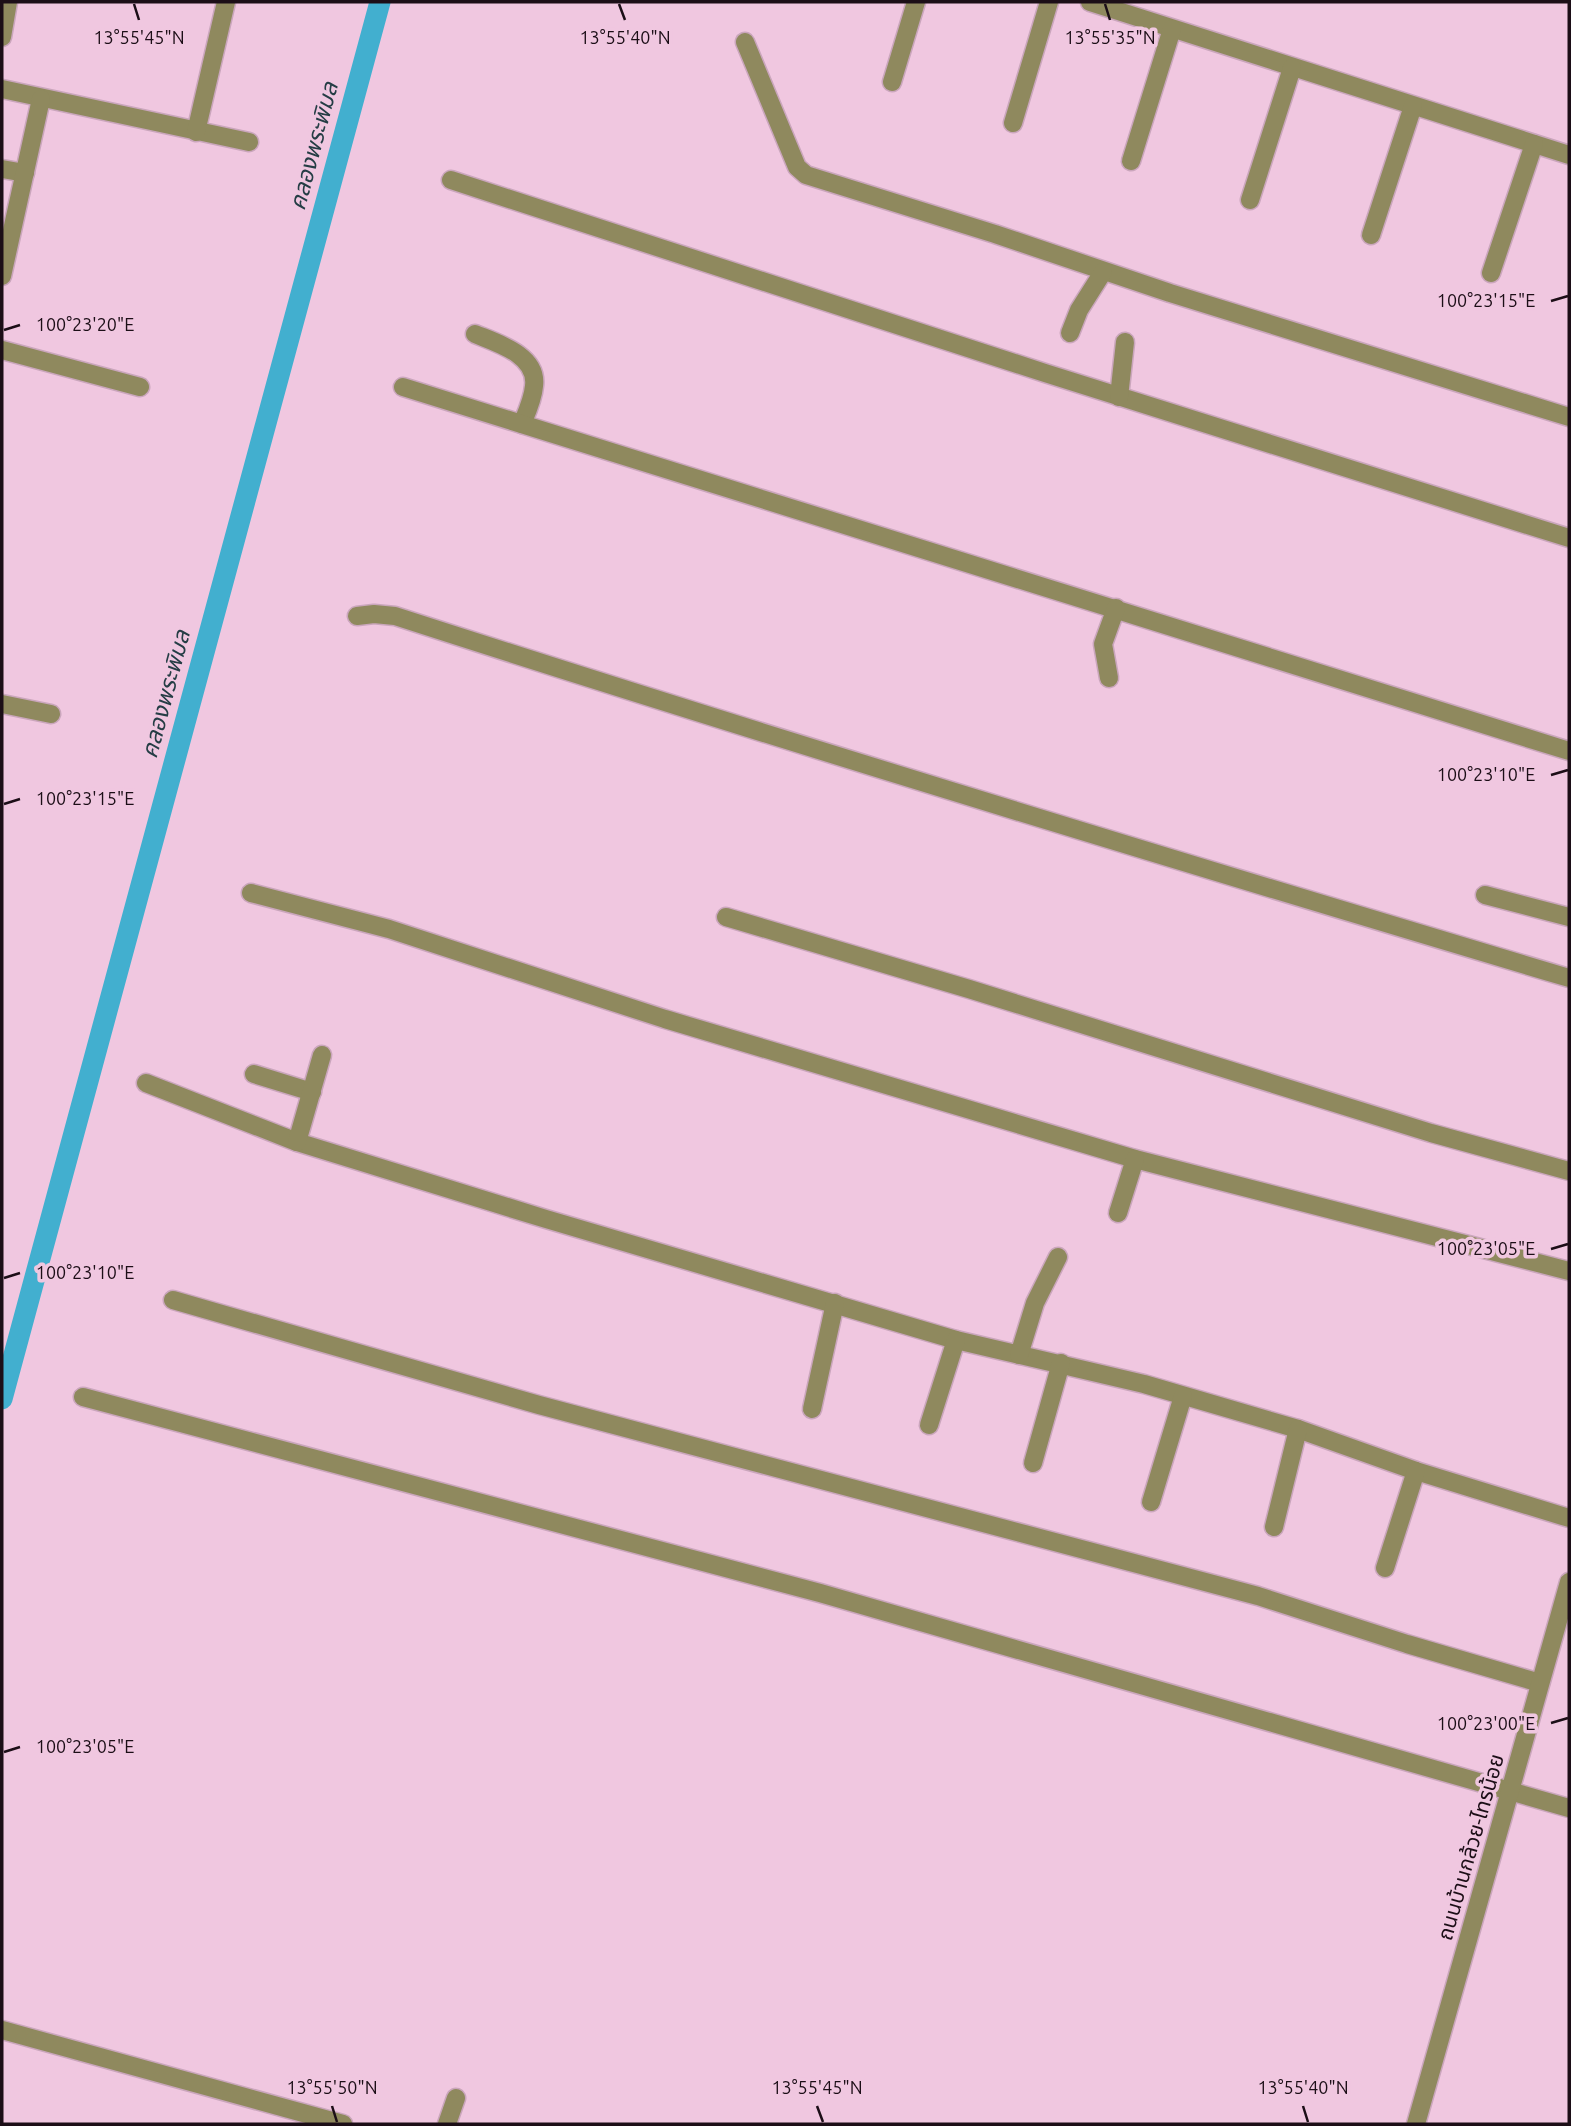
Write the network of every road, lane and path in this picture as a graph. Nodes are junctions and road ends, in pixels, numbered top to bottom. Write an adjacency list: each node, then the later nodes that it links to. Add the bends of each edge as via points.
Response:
1 (8, 2): 7 (street)
2 (226, 2): 15 (street)
3 (916, 2): 10 (street)
4 (1049, 2): 14 (street)
5 (1090, 2): 6 (street)
6 (1172, 29): 9 (street); 19 (street)
7 (2, 37)
8 (745, 42): 26 (street, via 797,167 806,175)
9 (1292, 68): 13 (street); 23 (street)
10 (892, 82)
11 (2, 89): 12 (street)
12 (41, 99): 15 (street); 21 (street)
13 (1413, 106): 17 (street); 24 (street)
14 (1013, 123)
15 (195, 132): 16 (street)
16 (249, 142)
17 (1534, 144): 18 (street); 27 (street)
18 (1569, 155)
19 (1131, 160)
20 (2, 169): 21 (street)
21 (25, 173): 25 (street)
22 (451, 180): 35 (street)
23 (1250, 200)
24 (1371, 235)
25 (6, 237): 28 (street)
26 (1103, 272): 29 (street); 36 (street)
27 (1491, 273)
28 (2, 276)
29 (1070, 333)
30 (475, 334): 37 (street, via 527,362 535,382)
31 (1125, 342): 35 (street)
32 (2, 350): 33 (street)
33 (141, 387)
34 (403, 387): 37 (street)
35 (1119, 397): 38 (street)
36 (1569, 417)
37 (522, 424): 39 (street)
38 (1569, 538)
39 (1116, 608): 41 (street, via 1103,644); 44 (street)
40 (357, 616): 49 (street, via 396,616 1060,826)
41 (1109, 678)
42 (2, 704): 43 (street)
43 (51, 714)
44 (1569, 751)
45 (251, 893): 55 (street, via 388,929 665,1019)
46 (1485, 895): 48 (street)
47 (726, 917): 56 (street)
48 (1569, 917)
49 (1569, 978)
50 (322, 1055): 53 (street)
51 (254, 1074): 53 (street)
52 (146, 1083): 54 (street)
53 (312, 1092): 54 (street)
54 (297, 1142): 61 (street)
55 (1135, 1159): 57 (street); 59 (street)
56 (1569, 1171)
57 (1118, 1213)
58 (1058, 1257): 63 (street, via 1035,1303)
59 (1569, 1271)
60 (173, 1300): 78 (street, via 539,1405 1258,1595)
61 (835, 1303): 62 (street); 67 (street)
62 (956, 1340): 63 (street); 68 (street)
63 (1019, 1355): 64 (street)
64 (1061, 1363): 65 (street); 70 (street)
65 (1183, 1396): 69 (street); 72 (street)
66 (83, 1398): 79 (street, via 820,1593)
67 (812, 1409)
68 (929, 1425)
69 (1298, 1429): 71 (street); 74 (street)
70 (1033, 1463)
71 (1416, 1471): 73 (street); 75 (street)
72 (1150, 1502)
73 (1569, 1518)
74 (1274, 1527)
75 (1385, 1568)
76 (1569, 1582): 77 (street, ถนนบ้านกล้วย-ไทรน้อย)
77 (1566, 1608): 78 (street, ถนนบ้านกล้วย-ไทรน้อย)
78 (1540, 1684): 79 (street, ถนนบ้านกล้วย-ไทรน้อย)
79 (1509, 1792): 80 (street); 85 (street, ถนนบ้านกล้วย-ไทรน้อย)
80 (1569, 1808)
81 (2, 2030): 83 (street)
82 (456, 2098): 84 (street)
83 (343, 2124)
84 (447, 2124)
85 (1416, 2124)

